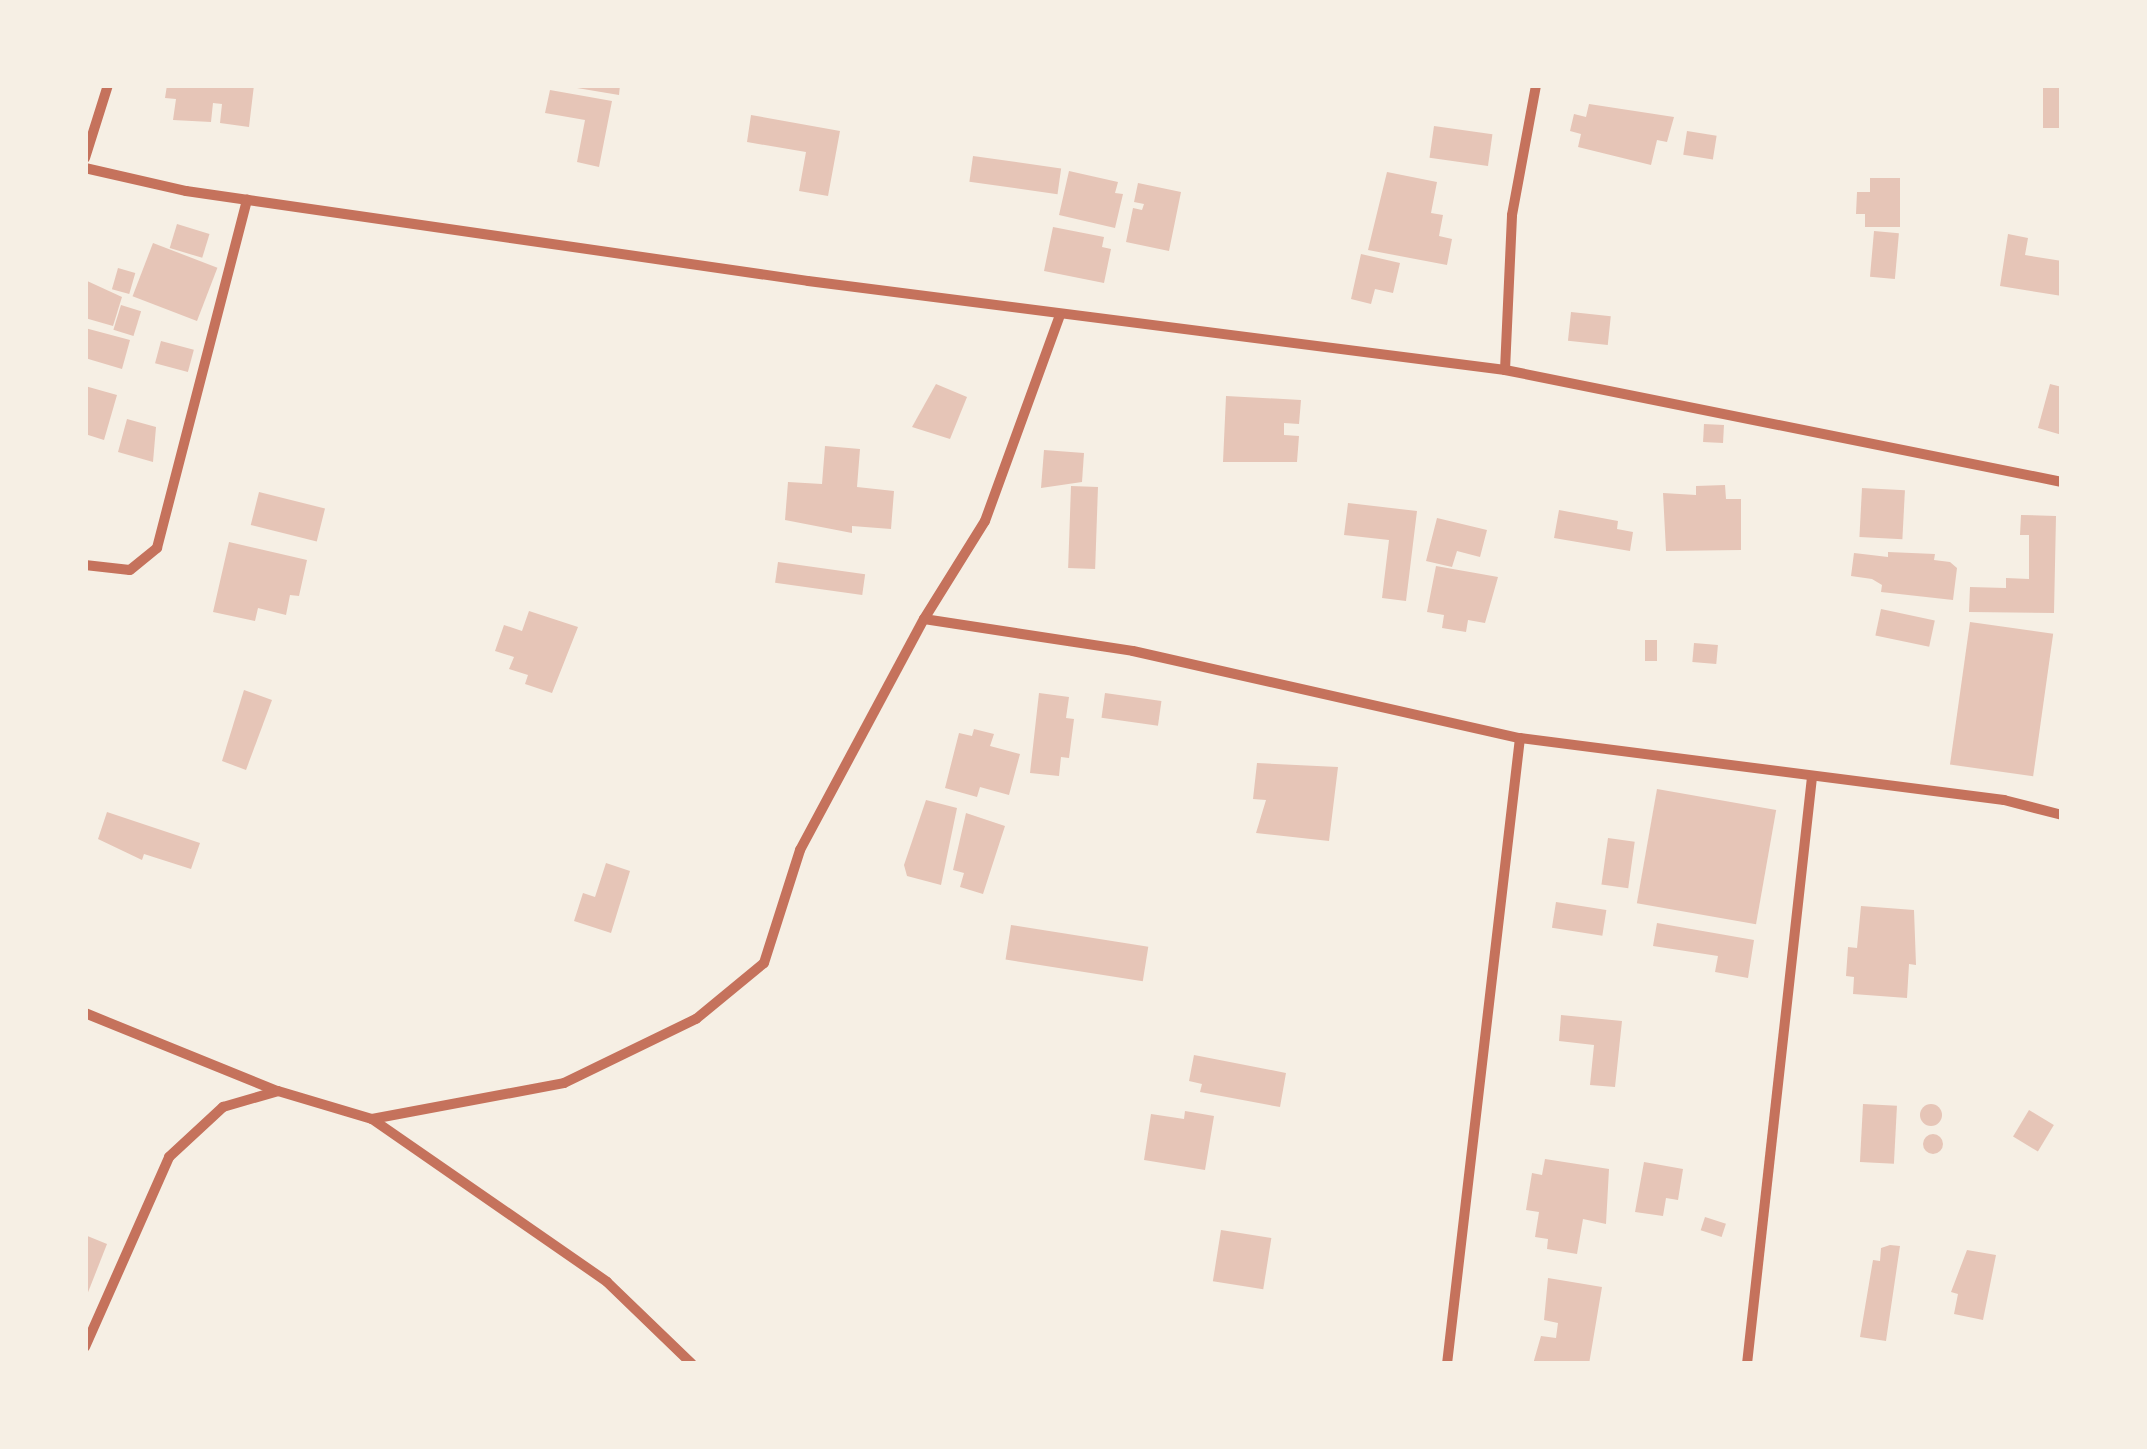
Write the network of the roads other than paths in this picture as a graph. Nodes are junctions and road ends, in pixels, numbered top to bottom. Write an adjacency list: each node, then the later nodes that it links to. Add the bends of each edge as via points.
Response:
1 (108, 85): 3 (street)
2 (1536, 85): 7 (street, via 1512,215)
3 (85, 158)
4 (85, 168): 5 (street)
5 (246, 199): 6 (street); 9 (street, via 157,548 130,570)
6 (1060, 315): 7 (street); 10 (street, via 985,521)
7 (1505, 370): 8 (street)
8 (2062, 482)
9 (85, 564)
10 (924, 619): 11 (street, via 1132,650); 16 (street, via 800,850 764,963 696,1019 564,1083)
11 (1520, 738): 12 (street); 19 (street)
12 (1812, 777): 13 (street, via 2004,800); 20 (street)
13 (2062, 815)
14 (85, 1013): 15 (street)
15 (278, 1091): 16 (street); 17 (street, via 223,1107 169,1156)
16 (372, 1119): 18 (street, via 606,1282)
17 (85, 1347)
18 (692, 1364)
19 (1448, 1364)
20 (1747, 1364)

